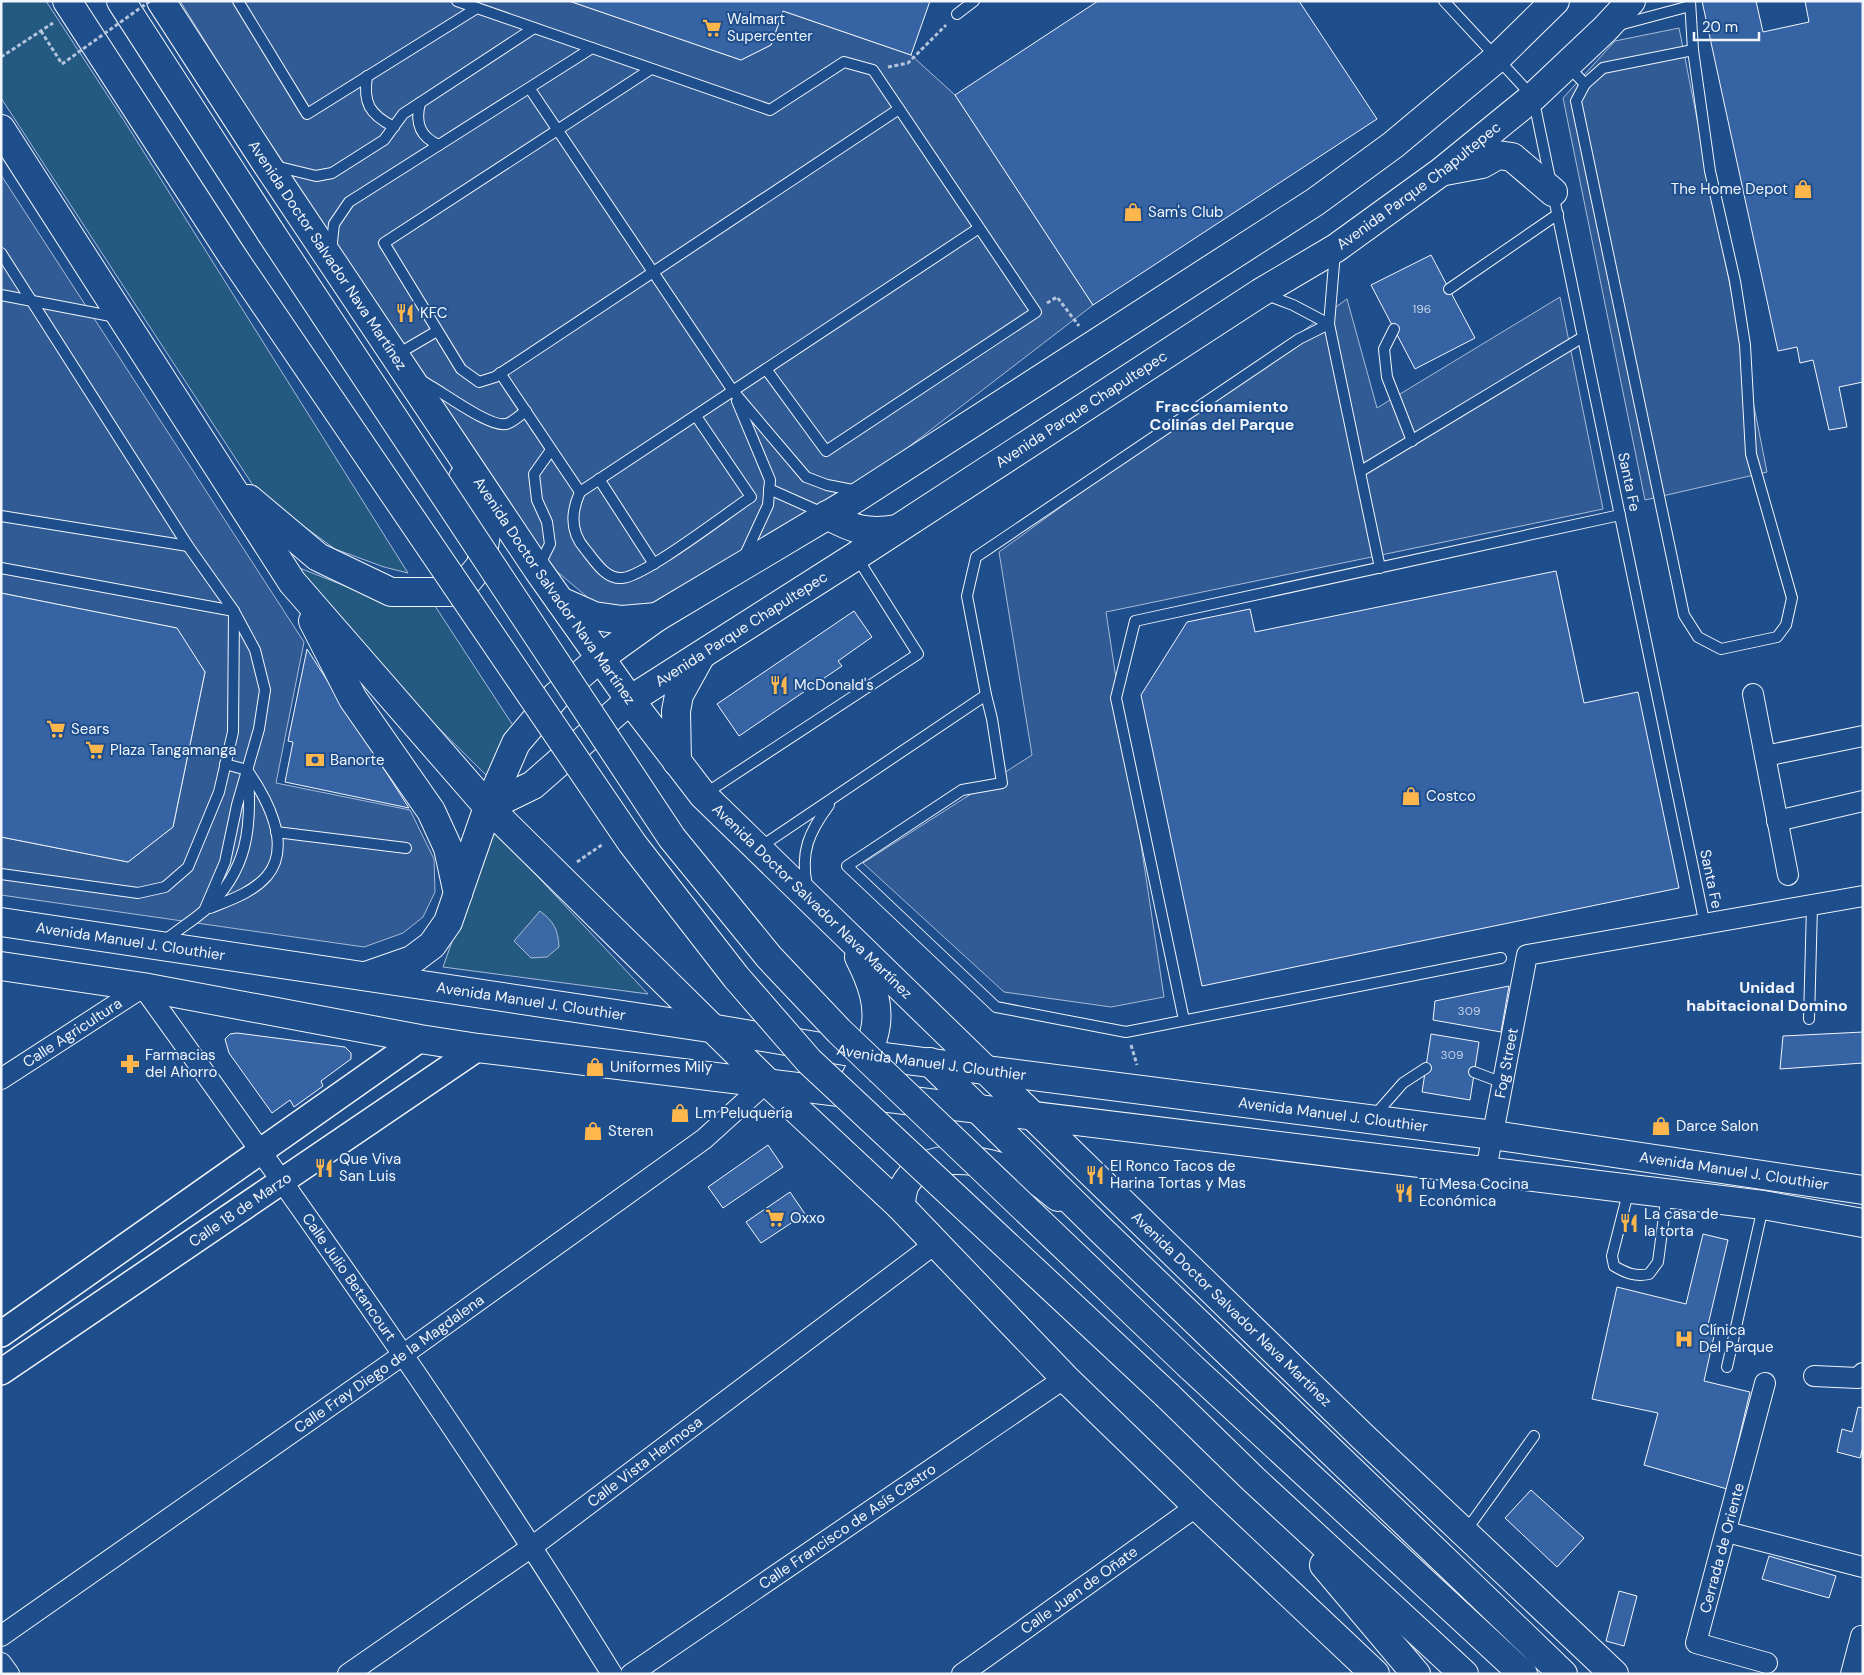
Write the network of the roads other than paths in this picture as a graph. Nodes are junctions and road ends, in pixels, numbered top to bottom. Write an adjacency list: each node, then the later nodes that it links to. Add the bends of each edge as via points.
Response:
1 (121, 1): 169 (main road, bridge, via 678,846 769,957 839,1031 1190,1366)
2 (161, 1): 29 (main road, Avenida Doctor Salvador Nava Martínez)
3 (238, 1): 20 (lane, via 307,114)
4 (457, 1): 11 (lane)
5 (974, 1): 12 (lane)
6 (1444, 1): 17 (lane)
7 (1555, 1): 17 (main road)
8 (1631, 1): 14 (main road, Avenida Parque Chapultepec)
9 (1690, 4): 14 (lane); 16 (lane)
10 (69, 5): 148 (main road, bridge, via 233,257 632,843 736,977 809,1061 1168,1396)
11 (477, 8): 13 (lane); 20 (lane)
12 (957, 14)
13 (534, 28): 15 (lane); 23 (lane)
14 (1606, 29): 19 (main road, Avenida Parque Chapultepec)
15 (592, 48): 18 (lane); 21 (lane)
16 (1693, 50): 19 (lane); 19 (lane, via 1710,171 1735,281 1745,345 1751,454 1792,598 1786,624 1777,638 1721,649 1698,637 1684,615 1576,101)
17 (1496, 59): 22 (lane); 60 (main road, via 1393,145 1314,202)
18 (651, 69): 24 (lane, via 770,110 844,62 873,70); 27 (lane)
19 (1576, 75): 22 (main road, Avenida Parque Chapultepec)
20 (367, 76): 25 (lane, via 365,95 370,108 380,120)
21 (530, 89): 27 (lane); 28 (lane)
22 (1533, 97): 30 (main road, Avenida Parque Chapultepec); 31 (lane, Santa Fe)
23 (420, 103): 25 (lane, via 403,114); 28 (lane, via 417,115 421,130 428,140)
24 (899, 109): 32 (lane); 36 (lane)
25 (394, 127): 29 (lane, via 384,140 332,173 316,176)
26 (1, 129): 41 (main road)
27 (558, 130): 36 (lane); 44 (lane, via 384,244)
28 (439, 145): 35 (lane, via 350,202 334,224)
29 (266, 164): 35 (main road, Avenida Doctor Salvador Nava Martínez)
30 (1441, 172): 31 (main road, via 1482,164 1498,155 1512,157); 33 (main road, Avenida Parque Chapultepec)
31 (1555, 203): 37 (lane); 45 (lane, Santa Fe)
32 (979, 228): 47 (lane); 47 (lane, via 1036,312 826,452)
33 (1336, 248): 38 (main road, Avenida Parque Chapultepec); 42 (lane)
34 (1, 253): 40 (lane)
35 (330, 257): 46 (main road, Avenida Doctor Salvador Nava Martínez)
36 (653, 272): 48 (lane); 49 (lane)
37 (1449, 289)
38 (1260, 293): 42 (lane, via 1293,305); 64 (main road, Avenida Parque Chapultepec)
39 (1, 295): 40 (lane)
40 (31, 300): 41 (lane); 65 (lane)
41 (123, 318): 57 (main road)
42 (1328, 324): 55 (lane); 79 (lane, via 976,557 967,596)
43 (1394, 330): 53 (lane, via 1384,349 1387,377)
44 (437, 331): 46 (lane); 48 (lane, via 461,369 479,382)
45 (1583, 336): 53 (lane); 62 (lane, Santa Fe)
46 (401, 365): 50 (lane, via 492,423 507,424); 51 (main road, Avenida Doctor Salvador Nava Martínez)
47 (766, 369): 49 (lane)
48 (500, 373): 50 (lane)
49 (733, 391): 52 (lane); 58 (lane, via 770,480); 60 (lane, via 806,477)
50 (526, 411): 54 (lane)
51 (436, 415): 57 (main road, via 486,534 481,565 466,583 450,592 391,592 318,557); 70 (main road, Avenida Doctor Salvador Nava Martínez)
52 (696, 416): 56 (lane); 67 (lane, via 751,497)
53 (1412, 441): 55 (lane)
54 (551, 450): 59 (lane); 70 (lane, via 534,474 537,500 547,522 550,544)
55 (1361, 471): 69 (lane)
56 (599, 479): 59 (lane); 67 (lane)
57 (228, 482): 72 (main road)
58 (770, 489): 61 (lane); 71 (lane, via 768,505)
59 (580, 492): 67 (lane, via 574,506 573,525 580,544 606,574 623,578)
60 (864, 492): 61 (main road)
61 (828, 515): 64 (main road, via 857,530 876,533); 71 (main road)
62 (1620, 515): 69 (lane); 102 (lane, Santa Fe)
63 (1, 516): 65 (lane)
64 (897, 529): 66 (main road, Avenida Parque Chapultepec)
65 (188, 546): 74 (lane)
66 (856, 556): 76 (main road, Avenida Parque Chapultepec); 86 (lane, via 918,654)
67 (654, 564)
68 (1, 568): 74 (lane)
69 (1380, 568): 110 (lane, via 1135,621 1116,698)
70 (538, 570): 73 (main road, Avenida Doctor Salvador Nava Martínez)
71 (736, 572): 75 (main road)
72 (292, 582): 89 (main road); 96 (main road, via 353,700 432,811 448,848)
73 (560, 601): 75 (main road, via 594,616 622,620); 77 (main road, Avenida Doctor Salvador Nava Martínez)
74 (234, 611): 84 (lane, via 233,732); 85 (lane, via 255,650 265,690 259,729)
75 (658, 617): 77 (main road)
76 (702, 654): 80 (main road, Avenida Parque Chapultepec); 83 (main road, via 679,695 676,711)
77 (600, 658): 80 (main road, Avenida Doctor Salvador Nava Martínez); 89 (main road, via 556,696 516,742)
78 (1753, 694): 82 (street)
79 (986, 695): 87 (lane); 110 (lane, via 1002,783 962,790 847,866 996,1007 1126,1032)
80 (630, 700): 83 (main road, Avenida Doctor Salvador Nava Martínez); 89 (main road, Avenida Parque Chapultepec, via 533,785)
81 (1863, 736): 82 (street)
82 (1765, 756): 90 (street)
83 (677, 762): 86 (main road, Avenida Doctor Salvador Nava Martínez)
84 (225, 764): 85 (lane); 94 (lane, via 219,792 188,867 165,887 138,893)
85 (247, 770): 91 (lane, via 270,808); 100 (lane, via 225,862); 100 (lane, via 251,811 239,865 231,883)
86 (702, 796): 93 (main road, Avenida Doctor Salvador Nava Martínez)
87 (834, 798): 93 (lane); 98 (lane, via 817,821 806,845 803,867)
88 (1863, 801): 90 (street)
89 (488, 807): 96 (main road); 111 (main road)
90 (1777, 821): 95 (street)
91 (276, 832): 92 (lane); 100 (lane, via 277,851 267,876 240,896)
92 (406, 848)
93 (757, 850): 98 (main road, Avenida Doctor Salvador Nava Martínez)
94 (1, 874)
95 (1788, 875)
96 (458, 894): 107 (main road, via 448,922 432,945 412,960)
97 (1863, 896): 99 (street)
98 (810, 902): 103 (main road, Avenida Doctor Salvador Nava Martínez)
99 (1812, 906): 102 (street); 109 (lane)
100 (204, 910): 104 (lane)
101 (1, 922): 104 (main road, Avenida Manuel J. Clouthier)
102 (1705, 926): 121 (street, Fog Street, via 1527,955)
103 (852, 943): 114 (main road, via 870,978 877,1003 876,1027); 116 (main road, Avenida Doctor Salvador Nava Martínez)
104 (159, 946): 107 (main road, Avenida Manuel J. Clouthier); 108 (main road)
105 (1501, 958): 110 (lane)
106 (1, 966): 108 (main road, Avenida Manuel J. Clouthier)
107 (362, 977): 111 (main road, Avenida Manuel J. Clouthier)
108 (143, 987): 112 (main road, Avenida Manuel J. Clouthier); 119 (street, Calle Agricultura); 127 (street, Calle Julio Betancourt)
109 (1809, 1019)
110 (1184, 1020)
111 (716, 1030): 114 (main road, Avenida Manuel J. Clouthier); 120 (main road)
112 (420, 1039): 113 (main road, Avenida Manuel J. Clouthier); 127 (street)
113 (478, 1048): 120 (main road, Avenida Manuel J. Clouthier); 129 (street, Calle 18 de Marzo)
114 (868, 1055): 115 (main road, Avenida Manuel J. Clouthier); 122 (main road)
115 (930, 1062): 116 (main road, Avenida Manuel J. Clouthier); 123 (main road)
116 (983, 1068): 124 (main road, Avenida Doctor Salvador Nava Martínez); 125 (main road, Avenida Manuel J. Clouthier)
117 (1426, 1068): 125 (lane, via 1403,1083)
118 (1474, 1072): 121 (lane)
119 (1, 1080)
120 (767, 1082): 122 (main road, Avenida Manuel J. Clouthier); 134 (main road); 139 (street, Calle Fray Diego de la Magdalena, via 704,1138)
121 (1503, 1083): 126 (street, Fog Street)
122 (847, 1094): 123 (main road, Avenida Manuel J. Clouthier)
123 (978, 1107): 124 (main road, Avenida Manuel J. Clouthier); 136 (main road)
124 (1031, 1114): 128 (main road, Avenida Manuel J. Clouthier); 146 (main road, Avenida Doctor Salvador Nava Martínez)
125 (1371, 1119): 126 (main road, Avenida Manuel J. Clouthier)
126 (1493, 1135): 128 (street, Fog Street); 131 (main road, Avenida Manuel J. Clouthier)
127 (262, 1153): 129 (street, Calle Julio Betancourt); 138 (street)
128 (1486, 1170): 130 (main road, Avenida Manuel J. Clouthier)
129 (280, 1180): 139 (street, Calle Julio Betancourt); 141 (street, Calle 18 de Marzo)
130 (1630, 1188): 132 (main road, Avenida Manuel J. Clouthier); 132 (lane, via 1612,1256 1614,1266 1639,1276 1650,1274 1658,1262)
131 (1863, 1190)
132 (1667, 1193): 133 (main road, Avenida Manuel J. Clouthier)
133 (1763, 1205): 135 (main road, Avenida Manuel J. Clouthier); 140 (lane)
134 (900, 1206): 136 (main road, via 906,1184 926,1164 953,1160 996,1164 1035,1179); 137 (main road)
135 (1863, 1223)
136 (1101, 1230): 149 (main road)
137 (936, 1243): 144 (main road); 153 (street, Calle Vista Hermosa)
138 (1, 1334)
139 (404, 1354): 153 (street, Calle Julio Betancourt); 156 (street, Calle Fray Diego de la Magdalena)
140 (1727, 1367)
141 (1, 1372)
142 (1863, 1373): 143 (street, via 1858,1378)
143 (1814, 1376)
144 (1065, 1378): 150 (main road); 165 (street, Calle Francisco de Asís Castro)
145 (1765, 1383): 152 (street, Cerrada de Oriente)
146 (1362, 1436): 149 (main road); 151 (main road, Avenida Doctor Salvador Nava Martínez)
147 (1534, 1436): 151 (lane)
148 (1253, 1480): 167 (main road); 168 (main road)
149 (1377, 1495): 155 (main road)
150 (1197, 1506): 161 (street, Calle Juan de Oñate); 166 (main road)
151 (1464, 1532): 158 (main road, Avenida Doctor Salvador Nava Martínez)
152 (1727, 1532): 154 (street); 160 (street, Cerrada de Oriente, via 1696,1643)
153 (533, 1546): 163 (street, Calle Vista Hermosa); 164 (street, Calle Julio Betancourt)
154 (1862, 1563)
155 (1516, 1630): 158 (main road); 170 (main road)
156 (1, 1636)
157 (1860, 1636): 172 (street)
158 (1593, 1655): 171 (main road, Avenida Doctor Salvador Nava Martínez)
159 (1, 1663): 162 (street)
160 (1766, 1663)
161 (975, 1670)
162 (8, 1674)
163 (348, 1674)
164 (612, 1674)
165 (631, 1674)
166 (1375, 1674)
167 (1416, 1674)
168 (1464, 1674)
169 (1523, 1674)
170 (1564, 1674)
171 (1614, 1674)
172 (1851, 1674)

